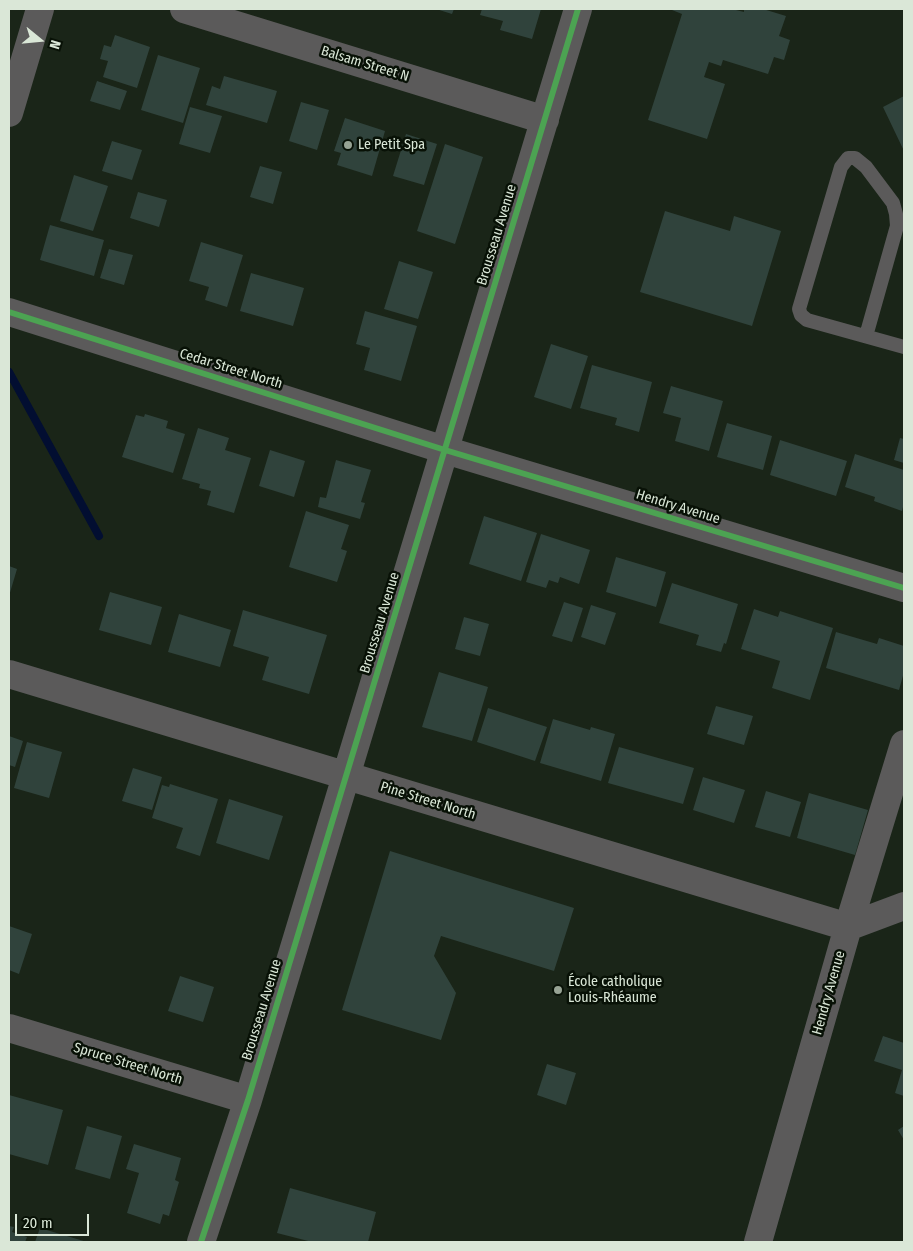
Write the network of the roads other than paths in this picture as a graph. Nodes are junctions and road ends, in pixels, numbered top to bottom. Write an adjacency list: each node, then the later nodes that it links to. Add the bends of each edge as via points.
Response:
1 (40, 9): 4 (street)
2 (184, 9): 5 (street, Balsam Street N)
3 (578, 9): 5 (street, Brousseau Avenue)
4 (9, 113)
5 (545, 120): 9 (street, Brousseau Avenue)
6 (9, 312): 9 (street, Cedar Street North)
7 (866, 336): 7 (lane, via 807,320 799,309 840,167 848,158 856,158 866,167 892,203 896,214 897,226); 8 (lane)
8 (904, 347)
9 (445, 450): 10 (street, Hendry Avenue); 13 (street, Brousseau Avenue)
10 (904, 588)
11 (9, 674): 13 (street, Pine Street North)
12 (904, 744): 15 (street, Hendry Avenue)
13 (346, 777): 15 (street, Pine Street North); 17 (street, Brousseau Avenue)
14 (904, 906): 15 (street)
15 (848, 927): 19 (street, Hendry Avenue)
16 (9, 1028): 17 (street, Spruce Street North)
17 (248, 1100): 18 (street, Brousseau Avenue)
18 (201, 1242)
19 (758, 1242)

